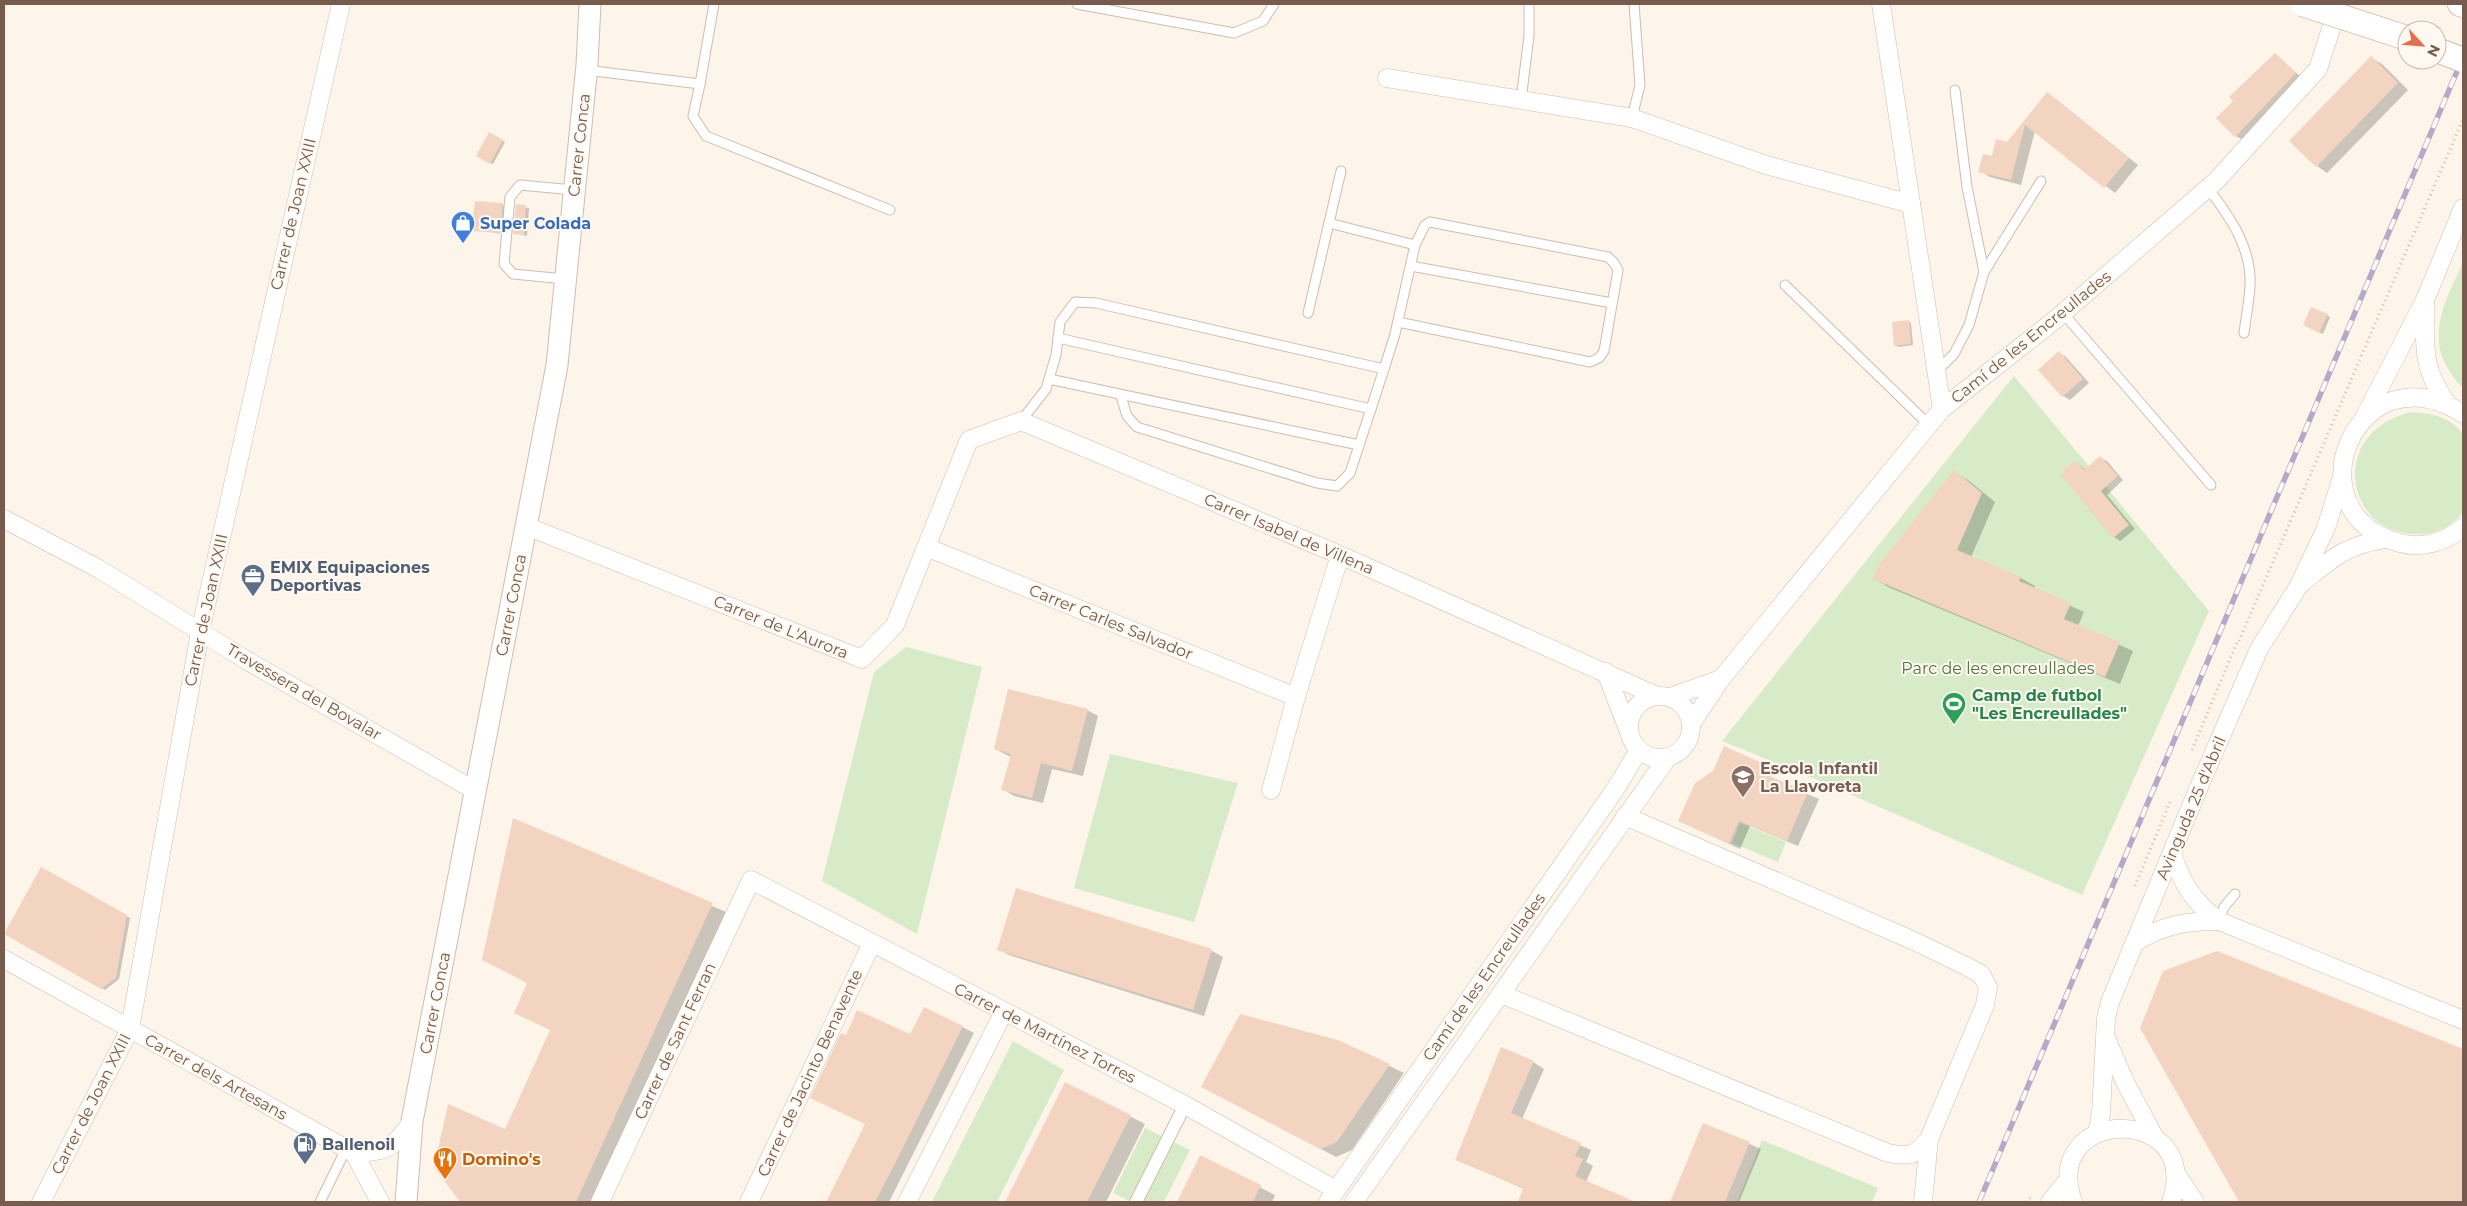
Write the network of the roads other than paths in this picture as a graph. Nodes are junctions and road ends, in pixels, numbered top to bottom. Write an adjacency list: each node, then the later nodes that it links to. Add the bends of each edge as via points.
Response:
1 (341, 4): 62 (street, Carrer de Joan XXIII)
2 (583, 4): 15 (street)
3 (590, 4): 15 (street, Carrer Conca)
4 (714, 4): 17 (lane)
5 (1077, 4): 6 (lane, via 1234,33 1262,21)
6 (1274, 4)
7 (1529, 4): 19 (lane, via 1530,36)
8 (1634, 4): 20 (lane, via 1640,85)
9 (1881, 4): 25 (street)
10 (2302, 4): 12 (main road, bridge)
11 (2340, 4): 23 (street, Camí de les Encreullades, via 2318,69)
12 (2397, 35)
13 (2447, 54): 14 (main road, bridge)
14 (2463, 60)
15 (587, 68): 17 (lane); 24 (street, Carrer Conca)
16 (1387, 78): 19 (street)
17 (700, 84): 27 (lane, via 693,116 706,136)
18 (1955, 90): 31 (lane, via 1967,187)
19 (1521, 100): 20 (street)
20 (1632, 118): 25 (street, via 1766,165)
21 (1341, 171): 28 (lane)
22 (2041, 181): 31 (lane)
23 (2208, 188): 37 (street, Camí de les Encreullades); 39 (lane, via 2232,220 2245,248 2250,284)
24 (574, 190): 32 (street, Carrer Conca); 32 (lane, via 520,185 510,197 504,264 513,274)
25 (1911, 204): 42 (street)
26 (2463, 208): 34 (street)
27 (890, 210)
28 (1329, 223): 29 (lane); 36 (lane)
29 (1415, 245): 30 (lane); 35 (lane, via 1425,225 1430,222 1608,257 1618,270)
30 (1411, 266): 35 (lane); 38 (lane)
31 (1984, 272): 42 (lane, via 1969,325 1954,354)
32 (565, 278): 56 (street, Carrer Conca, via 556,365)
33 (1785, 285): 51 (lane)
34 (2425, 300): 45 (street, via 2426,359 2433,384); 49 (street)
35 (1612, 303): 38 (lane, via 1604,351 1590,362)
36 (1308, 313)
37 (2063, 313): 47 (street, Camí de les Encreullades); 54 (lane)
38 (1398, 322): 41 (lane)
39 (2244, 333)
40 (1058, 338): 41 (lane, via 1060,322 1075,302 1096,303); 43 (lane); 46 (lane)
41 (1384, 370): 46 (lane)
42 (1936, 372): 47 (street)
43 (1049, 378): 44 (lane); 50 (lane, via 1046,389)
44 (1121, 396): 52 (lane); 52 (lane, via 1127,416 1137,427 1317,482 1337,486 1350,473)
45 (2447, 404): 48 (street); 49 (street, via 2425,398 2402,398 2380,406)
46 (1371, 409): 52 (lane)
47 (1942, 409): 51 (street, Camí de les Encreullades)
48 (2463, 414)
49 (2362, 420): 53 (street, via 2350,437 2343,456)
50 (1021, 421): 59 (street, Carrer de L'Aurora, via 969,440); 60 (street, Carrer Isabel de Villena)
51 (1929, 425): 64 (street, Camí de les Encreullades)
52 (1359, 445)
53 (2342, 477): 58 (street, via 2346,496 2355,514); 61 (street, Avinguda 25 d'Abril, via 2326,528)
54 (2212, 486)
55 (4, 519): 62 (street, Travessera del Bovalar, via 100,569)
56 (526, 526): 59 (street, Carrer de L'Aurora, via 862,659 894,625); 71 (street, Carrer Conca)
57 (2463, 527): 58 (street, via 2432,544 2408,545)
58 (2385, 539): 61 (street, Avinguda 25 d'Abril, via 2349,548 2336,555)
59 (926, 547): 66 (street, Carrer Carles Salvador)
60 (1340, 555): 63 (street, Carrer Isabel de Villena); 66 (street)
61 (2298, 587): 74 (street, Avinguda 25 d'Abril, via 2259,649)
62 (200, 632): 71 (street, Travessera del Bovalar); 84 (street, Carrer de Joan XXIII)
63 (1606, 672): 65 (street, Carrer Isabel de Villena); 68 (street)
64 (1721, 679): 65 (street); 67 (street, Camí de les Encreullades)
65 (1663, 696): 67 (street, via 1685,708); 68 (street, via 1647,698 1639,704 1632,712)
66 (1296, 697): 72 (street)
67 (1691, 724): 70 (street, via 1684,746)
68 (1629, 732): 69 (street)
69 (1639, 750): 70 (street, via 1652,756); 94 (street, Camí de les Encreullades, via 1616,788)
70 (1668, 757): 73 (street, Camí de les Encreullades)
71 (474, 790): 87 (street, Carrer Conca)
72 (1271, 790)
73 (1625, 816): 81 (street, Camí de les Encreullades); 90 (street, via 1912,940 1981,974 1988,987 1985,1005)
74 (2172, 853): 77 (street, via 2186,888 2200,906); 79 (street, Avinguda 25 d'Abril)
75 (751, 880): 78 (street, Carrer de Martínez Torres); 99 (street, Carrer de Sant Ferran)
76 (2235, 894): 77 (lane, via 2224,907)
77 (2219, 921): 79 (street, via 2183,922); 83 (street)
78 (872, 943): 82 (street, Carrer de Martínez Torres); 100 (street, Carrer de Jacinto Benavente)
79 (2134, 943): 85 (street, Avinguda 25 d'Abril, via 2107,1011)
80 (4, 959): 84 (street, Carrer dels Artesans)
81 (1501, 994): 90 (street, via 1888,1153 1904,1156 1918,1152); 103 (street, Camí de les Encreullades)
82 (1004, 1012): 86 (street, Carrer de Martínez Torres); 101 (street)
83 (2463, 1020)
84 (130, 1029): 91 (street, Carrer dels Artesans); 95 (street, Carrer de Joan XXIII)
85 (2106, 1038): 88 (street, Avinguda 25 d'Abril); 89 (street, Avinguda 25 d'Abril)
86 (1185, 1105): 94 (street, Carrer de Martínez Torres); 102 (street)
87 (412, 1121): 91 (street, via 397,1142 378,1152); 98 (street, Carrer Conca)
88 (2097, 1133): 89 (street, via 2108,1128 2133,1128); 93 (street, via 2076,1152)
89 (2155, 1138): 92 (street, Avinguda 25 d'Abril, via 2168,1153)
90 (1929, 1139): 104 (street)
91 (350, 1151): 96 (lane); 97 (street)
92 (2175, 1172): 107 (street, via 2176,1187); 108 (street, Avinguda 25 d'Abril)
93 (2068, 1180): 105 (street); 106 (street)
94 (1332, 1196)
95 (41, 1202)
96 (323, 1202)
97 (380, 1202)
98 (406, 1202)
99 (600, 1202)
100 (748, 1202)
101 (907, 1202)
102 (1136, 1202)
103 (1354, 1202)
104 (1923, 1202)
105 (2050, 1202)
106 (2072, 1202)
107 (2171, 1202)
108 (2195, 1202)

